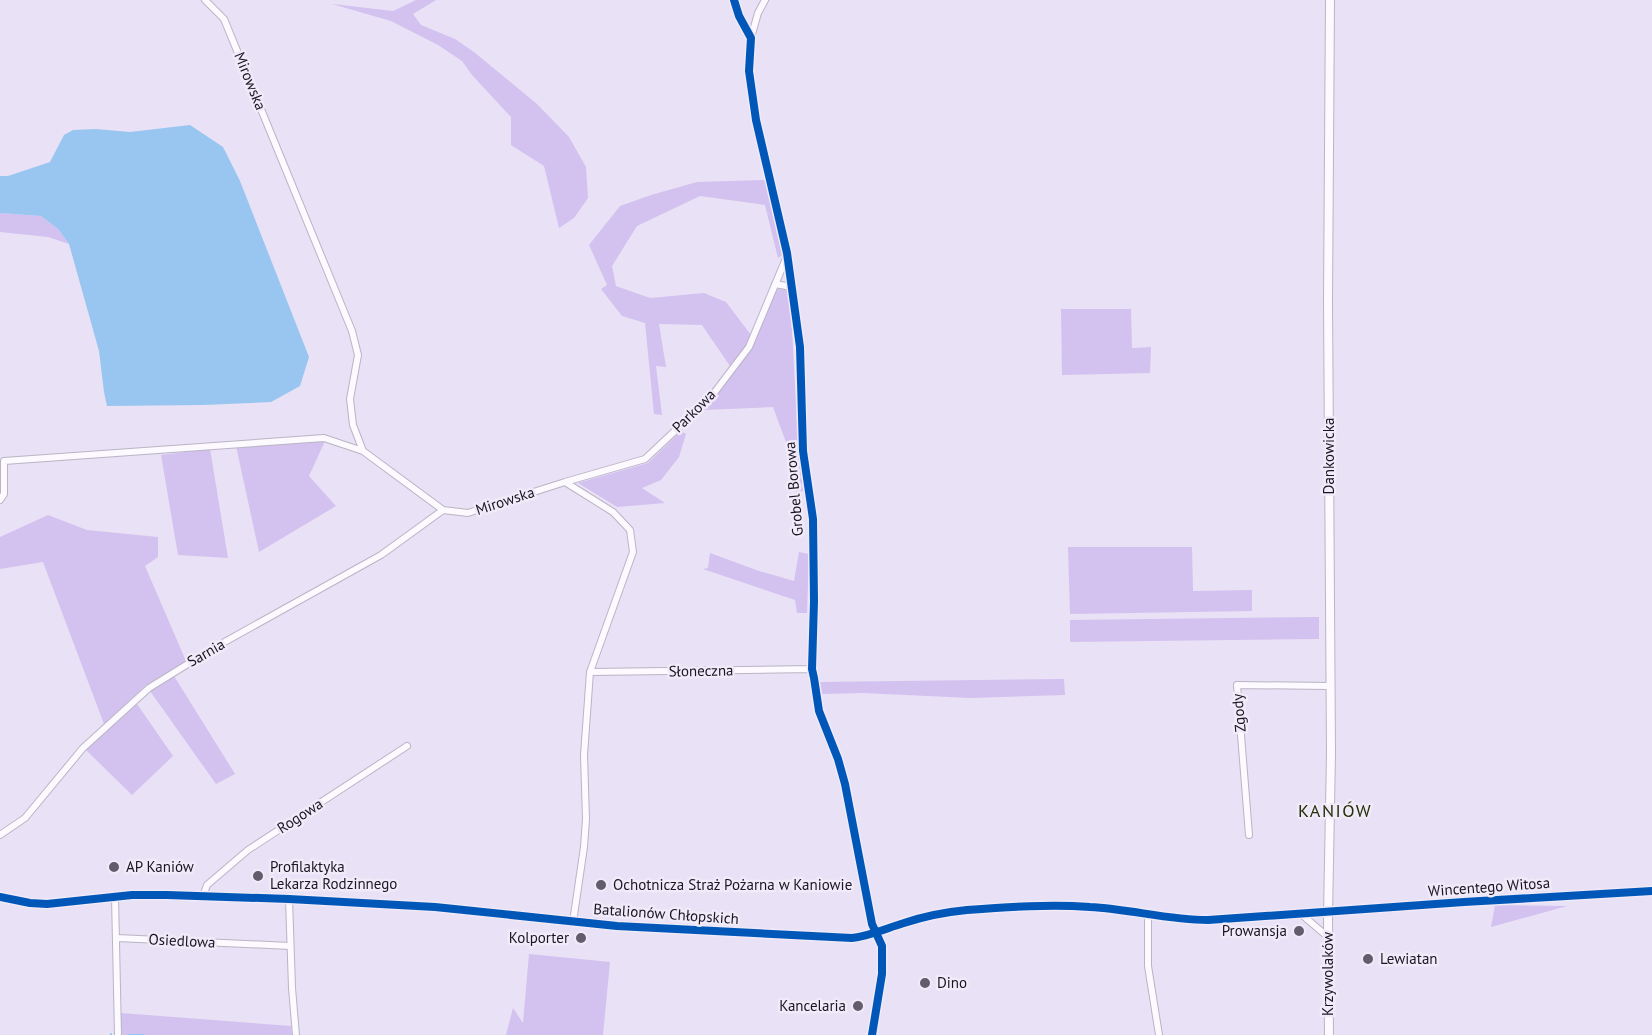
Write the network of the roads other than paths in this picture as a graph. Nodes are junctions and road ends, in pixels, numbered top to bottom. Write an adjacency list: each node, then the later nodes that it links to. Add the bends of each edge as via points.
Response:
1 (205, 0): 9 (street, Mirowska, via 224,19 352,331 358,355 350,399 353,425)
2 (734, 0): 5 (street)
3 (765, 0): 5 (street, Grobel Borowa)
4 (1330, 0): 15 (street, Dankowicka)
5 (751, 38): 6 (street, Grobel Borowa, via 749,71 756,120)
6 (788, 254): 7 (street, Parkowa); 8 (street, Grobel Borowa)
7 (775, 284): 8 (street); 10 (street, Parkowa, via 749,347 711,397 645,459)
8 (792, 287): 13 (street, Grobel Borowa, via 800,347 803,451 813,519)
9 (363, 451): 11 (street, via 324,438 4,461 4,494); 12 (street)
10 (565, 482): 12 (street, Mirowska, via 468,513); 14 (street, via 613,512 630,530 633,552)
11 (0, 500)
12 (443, 510): 17 (street, Sarnia, via 381,555 148,688 83,748 25,818)
13 (812, 669): 14 (street, Słoneczna); 28 (street, Grobel Borowa, via 819,711 842,772)
14 (590, 672): 27 (street, via 584,755 586,819)
15 (1330, 686): 18 (street, Zgody, via 1237,685); 24 (street, Dankowicka)
16 (407, 747): 21 (street, Rogowa, via 248,850 207,885)
17 (0, 835)
18 (1249, 835)
19 (1652, 891): 24 (street, Wincentego Witosa)
20 (115, 896): 21 (street, Batalionów Chłopskich); 22 (street, Batalionów Chłopskich, via 61,904); 30 (street)
21 (203, 896): 23 (street, Batalionów Chłopskich)
22 (0, 897)
23 (289, 900): 27 (street, Batalionów Chłopskich, via 435,906); 31 (street)
24 (1328, 912): 25 (street, Batalionów Chłopskich); 29 (street, Krzywolaków)
25 (1301, 914): 26 (street, Batalionów Chłopskich, via 1208,920); 29 (street)
26 (1148, 915): 28 (street, Batalionów Chłopskich, via 1090,907 988,909 933,915); 35 (street, via 1148,966)
27 (573, 922): 28 (street, Batalionów Chłopskich, via 852,938)
28 (876, 933): 34 (street, Grobel Borowa, via 882,946 882,974)
29 (1328, 937): 36 (street, Krzywolaków)
30 (117, 938): 31 (street, Osiedlowa); 32 (street)
31 (290, 946): 33 (street)
32 (118, 1035)
33 (296, 1035)
34 (872, 1035)
35 (1159, 1035)
36 (1329, 1035)

